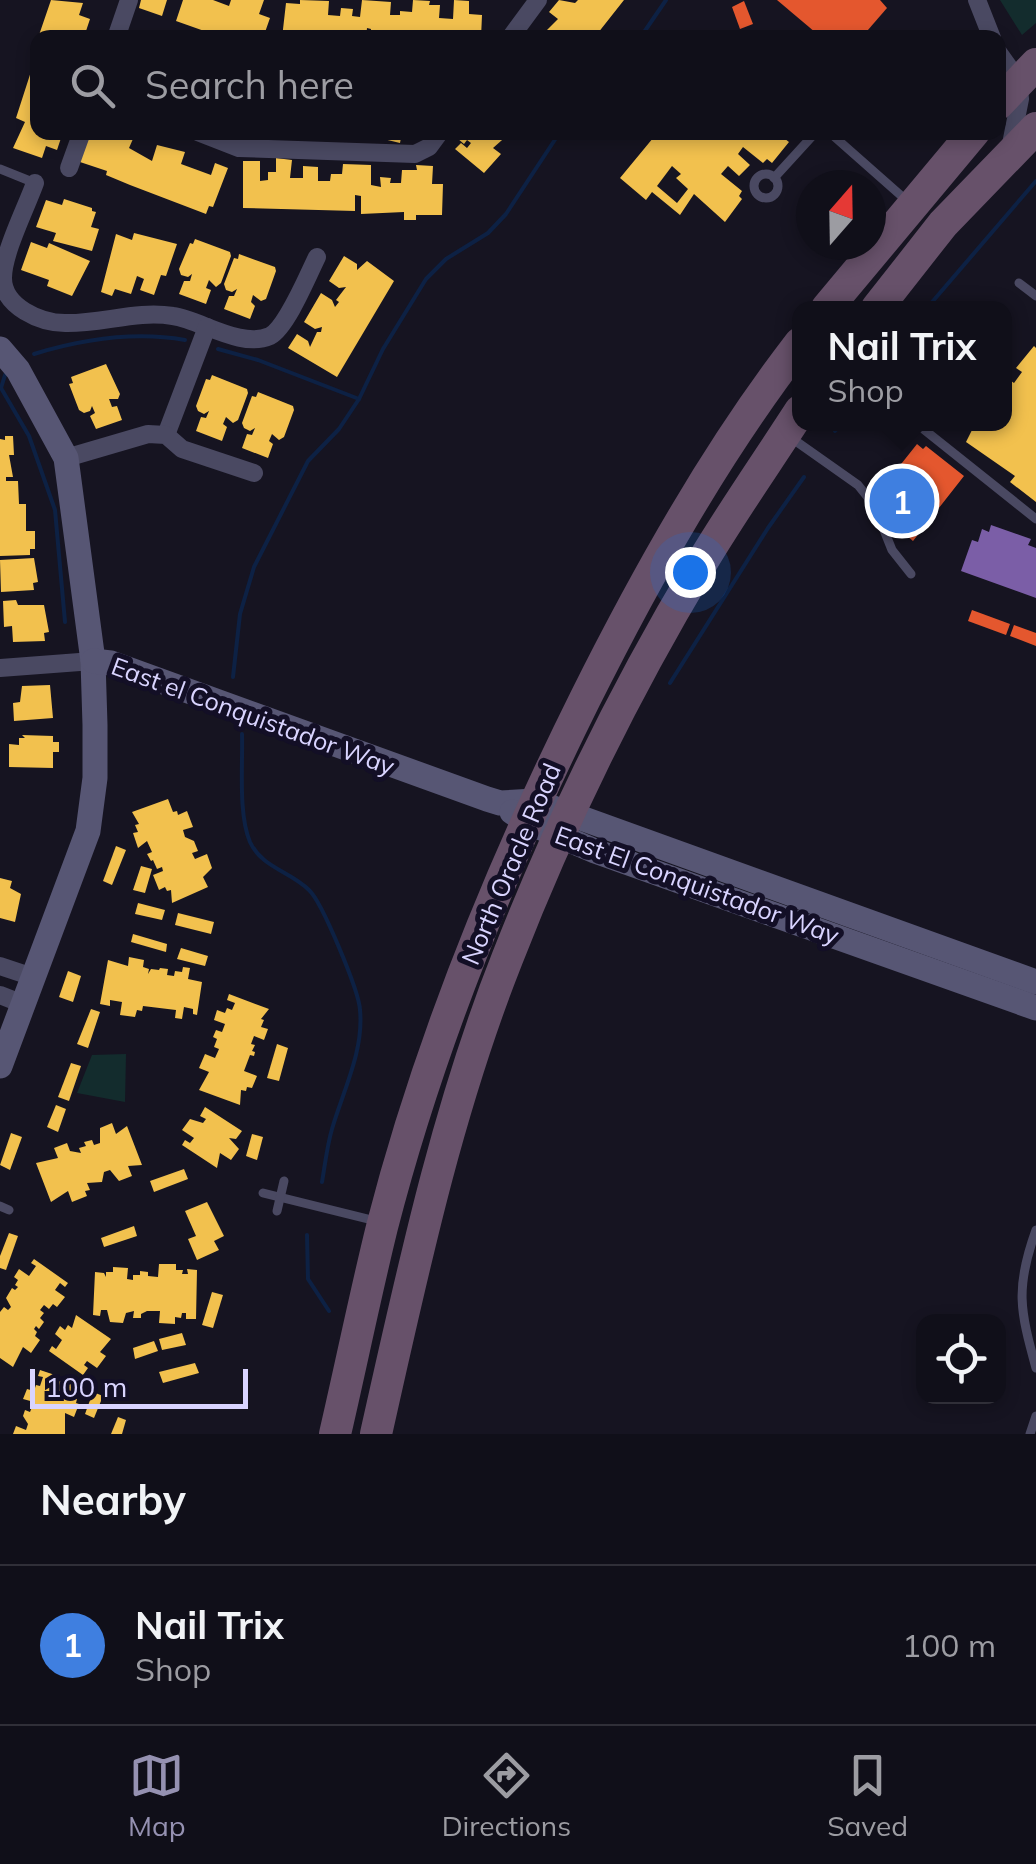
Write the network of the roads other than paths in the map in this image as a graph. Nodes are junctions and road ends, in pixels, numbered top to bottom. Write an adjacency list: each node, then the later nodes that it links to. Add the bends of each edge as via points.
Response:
1 (129, 0): 4 (street)
2 (977, 0): 6 (street)
3 (528, 3): 5 (street)
4 (119, 30)
5 (514, 30)
6 (989, 30)
7 (1018, 82): 15 (street)
8 (1036, 128): 15 (highway)
9 (79, 140): 16 (street)
10 (218, 140): 11 (street, via 239,148 415,154)
11 (434, 140)
12 (809, 140): 18 (lane)
13 (841, 140): 20 (lane)
14 (967, 140): 20 (highway)
15 (1008, 157): 25 (highway)
16 (69, 168)
17 (0, 169): 19 (lane)
18 (774, 178)
19 (35, 183): 26 (street, via 2,280 10,301 63,324 174,316)
20 (912, 206): 24 (highway)
21 (317, 257): 26 (street, via 270,336 248,338)
22 (1019, 283): 23 (lane)
23 (1036, 296)
24 (833, 301)
25 (882, 301)
26 (208, 326): 32 (street)
27 (0, 350): 33 (street)
28 (792, 354): 39 (highway, North Oracle Road, via 672,536)
29 (792, 422): 40 (highway, North Oracle Road, via 701,564 606,735)
30 (801, 431): 36 (lane, via 858,485)
31 (926, 431): 35 (lane)
32 (166, 436): 33 (street, via 148,434); 34 (street, via 182,449)
33 (66, 458): 37 (street)
34 (254, 474)
35 (1036, 518)
36 (911, 574)
37 (92, 661): 38 (street, East el Conquistador Way); 39 (street, East el Conquistador Way); 43 (street, via 95,778 88,831)
38 (0, 668)
39 (520, 808): 40 (street, East El Conquistador Way); 52 (highway, North Oracle Road)
40 (566, 826): 41 (street, East El Conquistador Way); 57 (highway, North Oracle Road, via 506,960 452,1119)
41 (758, 894): 44 (street, East El Conquistador Way); 46 (street, East El Conquistador Way)
42 (0, 966): 43 (street)
43 (33, 977): 45 (street)
44 (1036, 982)
45 (12, 999): 47 (street, via 13,1030)
46 (1036, 1008)
47 (0, 1066)
48 (284, 1181): 50 (lane)
49 (263, 1193): 50 (lane)
50 (280, 1198): 51 (lane); 52 (lane)
51 (277, 1211)
52 (384, 1222): 56 (highway, North Oracle Road)
53 (1036, 1230): 54 (lane, via 1020,1302)
54 (1036, 1368)
55 (1036, 1416): 58 (lane)
56 (335, 1434)
57 (376, 1434)
58 (1030, 1434)

